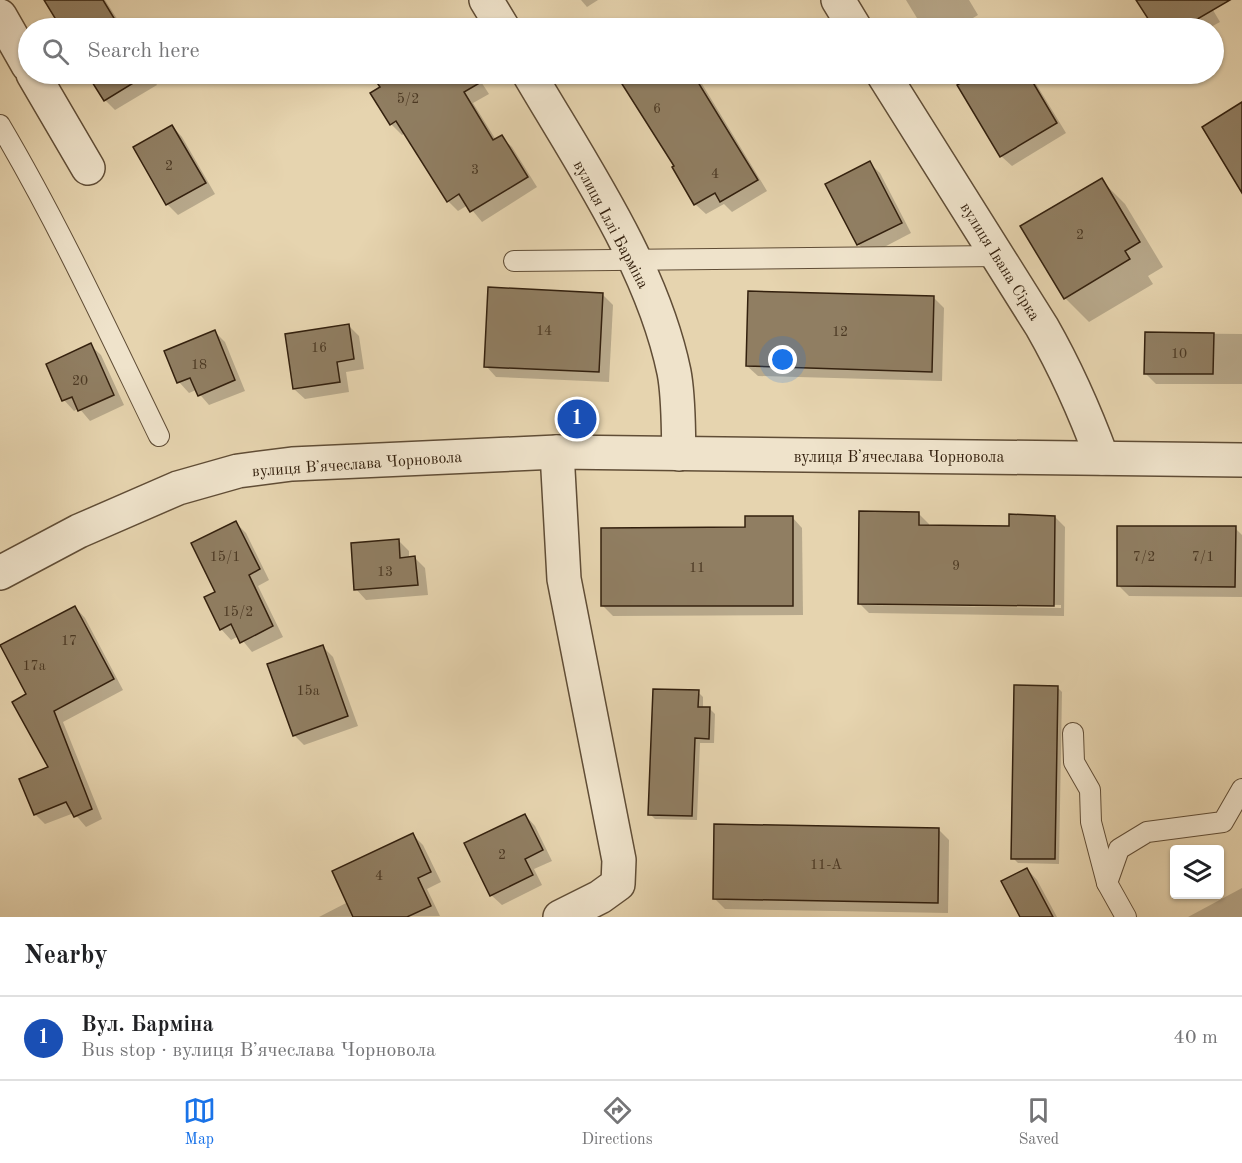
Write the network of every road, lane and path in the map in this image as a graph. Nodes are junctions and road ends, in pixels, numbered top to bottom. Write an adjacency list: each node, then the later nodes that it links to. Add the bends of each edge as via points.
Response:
1 (486, 0): 4 (street)
2 (838, 0): 5 (street)
3 (0, 16): 6 (street)
4 (497, 18)
5 (849, 18)
6 (18, 48)
7 (39, 84): 11 (street)
8 (535, 84): 14 (street, вулиця Іллі Барміна)
9 (889, 84): 12 (street, вулиця Івана Сірка)
10 (0, 124): 15 (lane, via 60,233)
11 (88, 168)
12 (999, 256): 14 (lane); 18 (street, вулиця Івана Сірка, via 1065,367)
13 (514, 261): 14 (lane)
14 (635, 261): 17 (street, вулиця Іллі Барміна, via 659,318 675,375)
15 (159, 436)
16 (557, 452): 17 (street, вулиця Вʼячеслава Чорновола); 20 (street, вулиця Вʼячеслава Чорновола, via 292,464 238,471 178,488 126,509); 24 (street, via 564,579 619,860 618,884)
17 (679, 454): 18 (street, вулиця Вʼячеслава Чорновола)
18 (1102, 458): 19 (street, вулиця Вʼячеслава Чорновола)
19 (1242, 460)
20 (0, 573)
21 (1073, 733): 23 (lane, via 1074,762 1090,790 1091,822)
22 (1242, 789): 23 (lane, via 1223,822 1147,832 1119,849)
23 (1107, 883): 25 (lane)
24 (561, 917)
25 (1126, 917)

